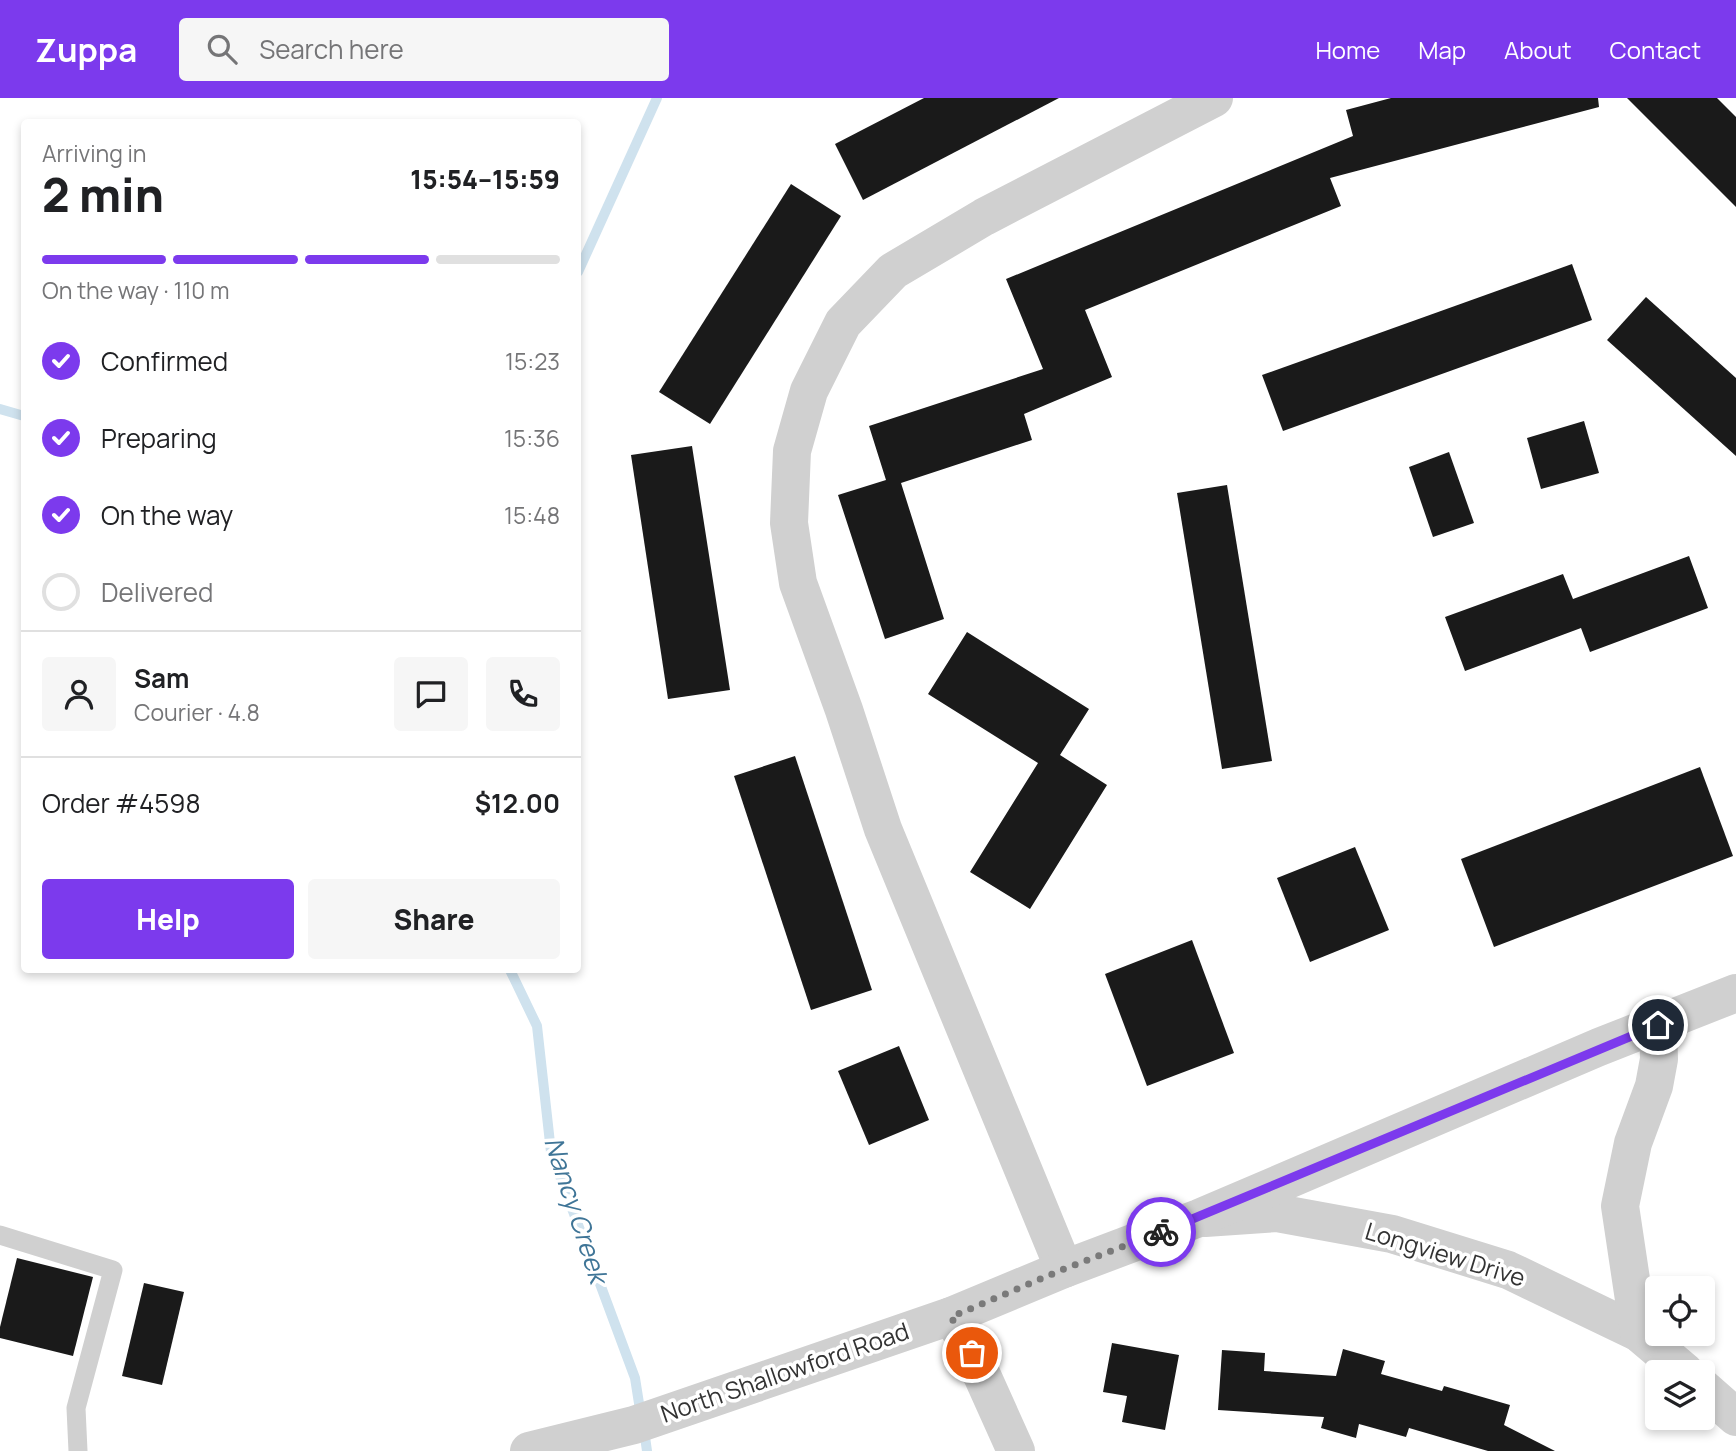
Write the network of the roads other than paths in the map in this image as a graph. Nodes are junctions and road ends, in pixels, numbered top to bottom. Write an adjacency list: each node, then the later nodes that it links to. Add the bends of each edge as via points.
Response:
1 (1214, 98): 6 (street, via 984,217 893,271 843,323 809,391 792,451 789,523 798,583 883,829)
2 (1736, 993): 3 (street, North Shallowford Road)
3 (1658, 1025): 4 (street, North Shallowford Road); 8 (street, via 1660,1059 1633,1143 1620,1206)
4 (1199, 1218): 6 (street, North Shallowford Road); 8 (street, Longview Drive, via 1277,1213 1392,1234 1508,1270)
5 (0, 1235): 12 (lane, via 113,1270 76,1408)
6 (1064, 1269): 7 (street, North Shallowford Road)
7 (951, 1317): 13 (street, North Shallowford Road, via 649,1420); 14 (street)
8 (1639, 1332): 9 (street, Longview Drive)
9 (1671, 1360)
10 (1715, 1399): 11 (street)
11 (1736, 1417)
12 (78, 1451)
13 (529, 1451)
14 (1016, 1451)

